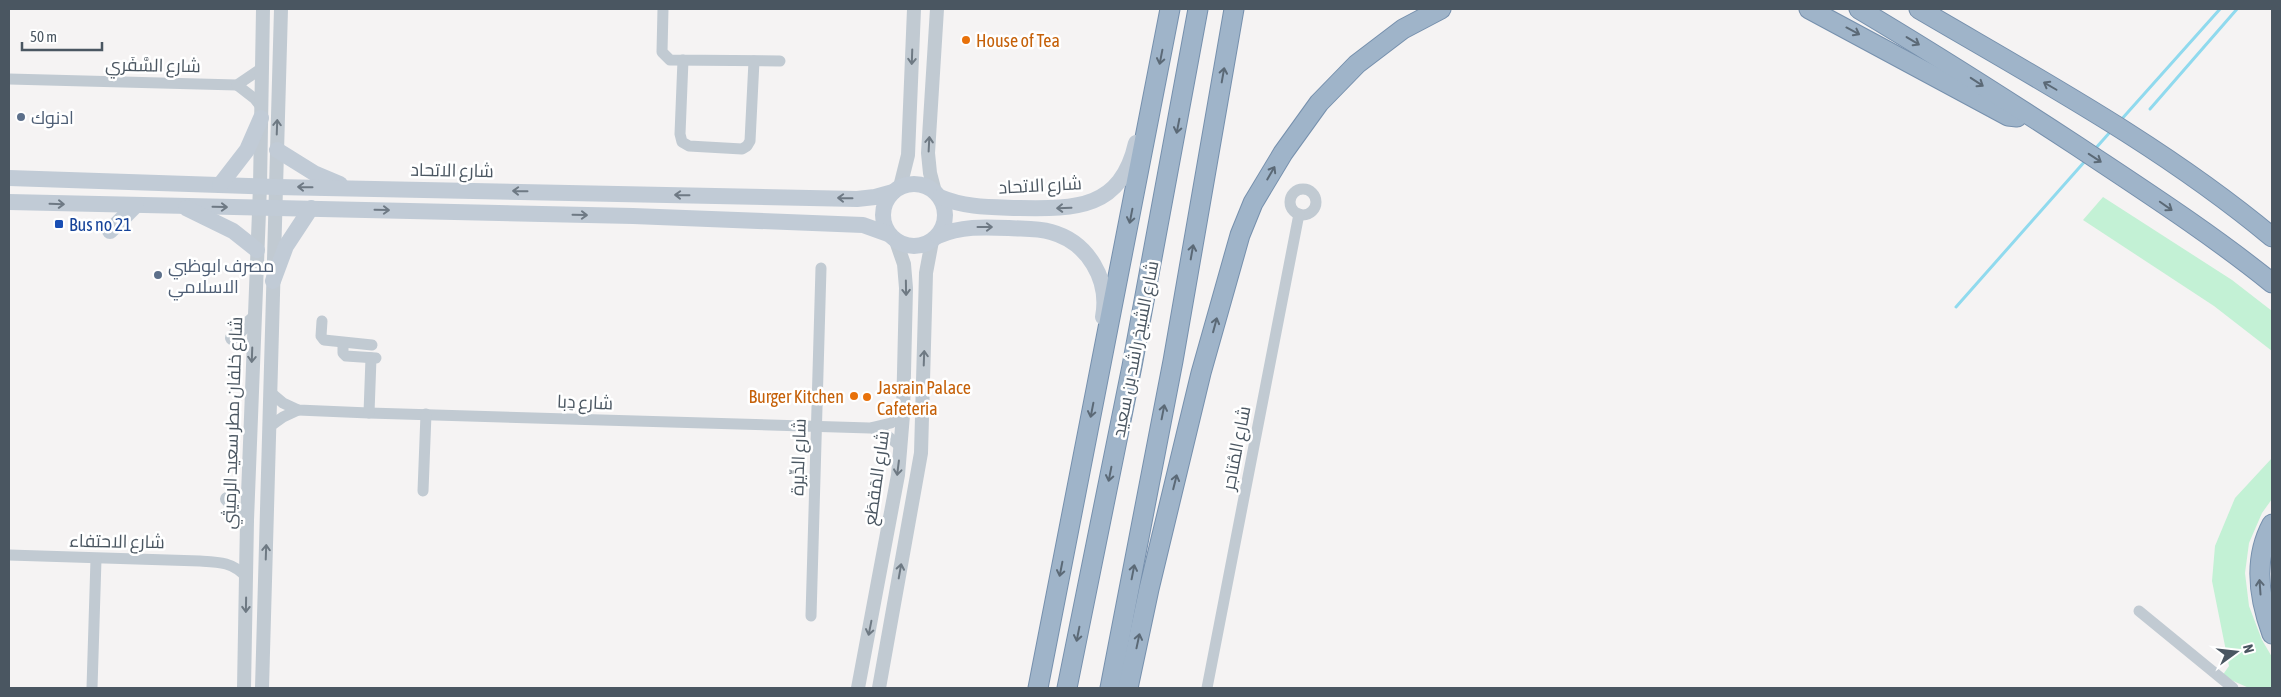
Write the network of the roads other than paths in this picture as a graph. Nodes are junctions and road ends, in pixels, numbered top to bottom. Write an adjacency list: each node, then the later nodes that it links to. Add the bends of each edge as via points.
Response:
1 (263, 9): 18 (street, شارع خلفان مطر سعيد الرميثي)
2 (281, 9): 24 (street, شارع خلفان مطر سعيد الرميثي, one-way to 2)
3 (663, 9): 14 (street, via 662,52 670,60)
4 (937, 9): 30 (street, one-way to 4, via 930,173 928,153)
5 (1170, 9): 20 (highway, one-way to 20)
6 (1198, 9): 80 (highway, شارع الشيخ راشد بن سعيد, one-way to 80, via 1140,326)
7 (1234, 9): 81 (highway, one-way to 7, via 1173,361)
8 (1440, 9): 82 (highway, one-way to 8, via 1202,373 1238,243 1253,203 1283,153 1319,103 1357,64 1403,29)
9 (1809, 9): 23 (highway, one-way to 23, via 2008,116)
10 (1859, 9): 23 (highway, one-way to 23)
11 (1919, 9): 17 (highway)
12 (1932, 9): 17 (highway)
13 (911, 11): 29 (street, one-way to 29, via 908,156)
14 (683, 60): 15 (street); 15 (street, via 682,142 689,146 739,149 750,142)
15 (754, 61): 16 (street)
16 (780, 61)
17 (2011, 63): 33 (highway, one-way to 17, via 2144,142)
18 (262, 68): 21 (street); 22 (street, شارع خلفان مطر سعيد الرميثي)
19 (9, 79): 21 (street, شارع السَّفَري)
20 (1156, 82): 30 (main road, شارع الاتحاد, one-way to 30, via 1145,109 1130,166 1120,181 1100,199 1082,206 977,207 958,204); 52 (highway, one-way to 52)
21 (236, 85): 22 (street, via 255,99)
22 (261, 113): 26 (main road, via 247,150); 27 (street, شارع خلفان مطر سعيد الرميثي)
23 (2034, 118): 46 (highway, one-way to 46, via 2126,178)
24 (277, 150): 27 (street, شارع خلفان مطر سعيد الرميثي); 28 (main road, via 314,173)
25 (9, 178): 26 (main road, شارع الاتحاد)
26 (220, 185): 27 (main road, شارع الاتحاد)
27 (268, 186): 28 (main road, شارع الاتحاد, one-way to 27); 35 (street, شارع خلفان مطر سعيد الرميثي)
28 (352, 188): 29 (main road, شارع الاتحاد, one-way to 28, via 857,199)
29 (896, 189): 30 (main road, via 918,184); 40 (main road, via 883,207 884,226)
30 (938, 195): 42 (main road, via 946,217)
31 (9, 202): 32 (main road, one-way to 32)
32 (136, 205): 34 (main road); 39 (main road)
33 (2234, 205): 38 (highway); 41 (highway)
34 (182, 206): 35 (main road, one-way to 35); 43 (main road, via 233,232)
35 (267, 208): 36 (main road); 43 (street, شارع خلفان مطر سعيد الرميثي); 45 (street, شارع خلفان مطر سعيد الرميثي)
36 (311, 208): 40 (main road, one-way to 40, via 854,224 872,227); 45 (main road, via 286,246)
37 (1299, 214): 83 (street, شارع المُتاجر)
38 (2272, 220)
39 (110, 231)
40 (892, 237): 42 (main road, via 914,247); 57 (street, شارع المَقطَع, one-way to 57, via 904,264 906,288)
41 (2272, 237)
42 (935, 239): 52 (main road, one-way to 52, via 953,230 970,227 1042,230 1059,235 1080,248 1098,272 1105,298); 78 (street, one-way to 42, via 921,453 926,272)
43 (257, 250): 47 (street, شارع خلفان مطر سعيد الرميثي)
44 (821, 268): 58 (street, شارع الدِّيرة)
45 (273, 281): 53 (street, شارع خلفان مطر سعيد الرميثي)
46 (2272, 283)
47 (253, 319): 49 (street); 64 (street, شارع خلفان مطر سعيد الرميثي, one-way to 64)
48 (322, 321): 50 (street, via 322,338)
49 (232, 338)
50 (343, 342): 51 (street); 55 (street, via 346,356 373,358)
51 (372, 345)
52 (1098, 384): 79 (highway, one-way to 79)
53 (270, 392): 54 (street, شارع دِبا); 59 (street, شارع خلفان مطر سعيد الرميثي)
54 (298, 410): 55 (street, شارع دِبا); 59 (street)
55 (369, 413): 56 (street, شارع دِبا)
56 (426, 414): 58 (street, شارع دِبا); 62 (street)
57 (903, 416): 60 (street, شارع دِبا); 61 (street, شارع المَقطَع)
58 (816, 426): 60 (street, شارع دِبا); 72 (street, شارع الدِّيرة)
59 (269, 427): 76 (street, شارع خلفان مطر سعيد الرميثي, one-way to 59)
60 (870, 428): 61 (street, شارع دِبا, via 884,433)
61 (901, 446): 77 (street, شارع المَقطَع, one-way to 77)
62 (423, 491)
63 (226, 499): 64 (street)
64 (247, 520): 66 (street, شارع خلفان مطر سعيد الرميثي)
65 (2272, 524): 73 (highway, one-way to 65, via 2263,611 2260,583 2261,558)
66 (247, 549): 69 (street); 70 (street, شارع خلفان مطر سعيد الرميثي)
67 (9, 555): 68 (street, شارع الاحتفاء)
68 (96, 558): 69 (street, شارع الاحتفاء); 74 (street)
69 (225, 563): 70 (street, شارع الاحتفاء)
70 (246, 577): 75 (street, شارع خلفان مطر سعيد الرميثي, one-way to 75)
71 (2139, 611): 84 (street)
72 (811, 616)
73 (2272, 634)
74 (92, 688)
75 (244, 688)
76 (262, 688)
77 (858, 688)
78 (879, 688)
79 (1038, 688)
80 (1067, 688)
81 (1110, 688)
82 (1128, 688)
83 (1207, 688)
84 (2233, 688)

